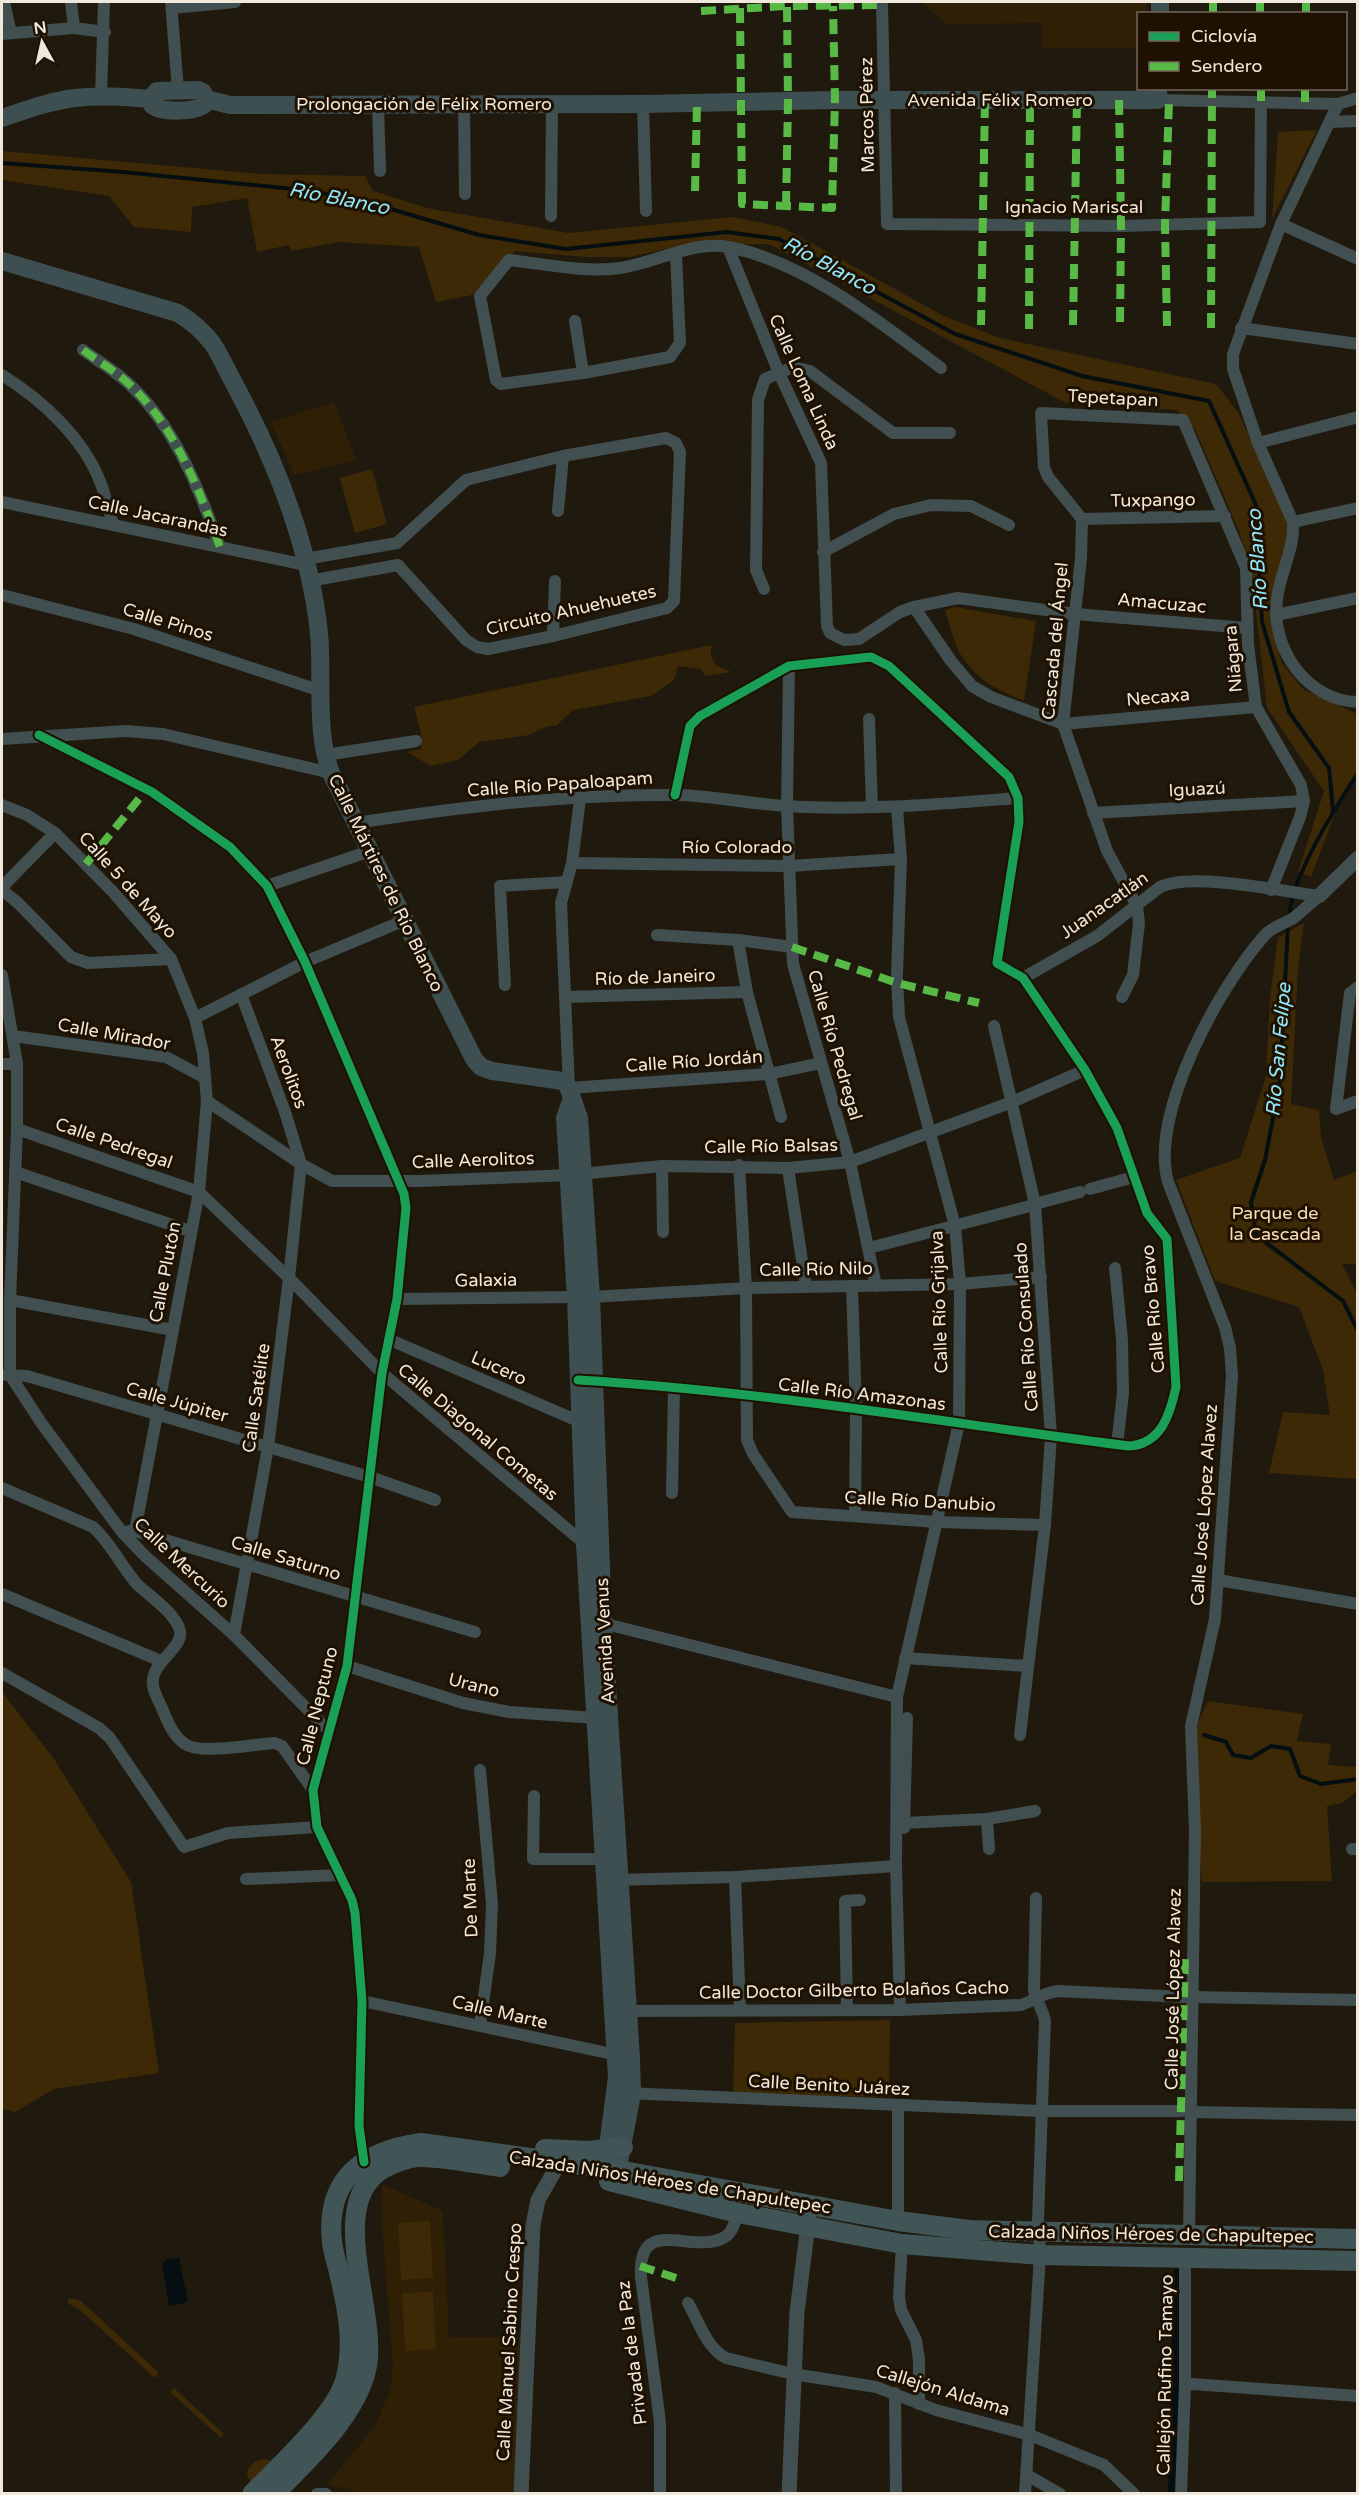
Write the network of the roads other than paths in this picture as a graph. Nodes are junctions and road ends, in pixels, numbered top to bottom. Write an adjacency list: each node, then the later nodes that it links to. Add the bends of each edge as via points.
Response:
1 (4, 2): 9 (street)
2 (72, 2): 7 (street)
3 (104, 2): 8 (street)
4 (235, 2): 5 (street)
5 (172, 5): 10 (street)
6 (882, 5): 16 (street, Marcos Pérez)
7 (74, 28): 8 (street); 9 (street)
8 (105, 32): 12 (street)
9 (6, 33)
10 (178, 90): 14 (main road, via 157,91); 15 (main road, Prolongación de Félix Romero, via 200,91)
11 (1158, 94): 16 (main road, Avenida Félix Romero); 17 (street, Avenida Félix Romero)
12 (101, 96): 14 (main road); 23 (main road, via 58,101)
13 (1358, 98): 22 (street, Avenida Félix Romero)
14 (151, 99): 15 (main road, via 159,109 199,108)
15 (206, 99): 18 (main road, Prolongación de Félix Romero, via 230,105)
16 (885, 100): 21 (main road, Avenida Félix Romero); 30 (street, Marcos Pérez)
17 (1261, 101): 22 (street, Avenida Félix Romero); 30 (street, Ignacio Mariscal, via 1260,222 1121,226)
18 (378, 104): 19 (main road, Prolongación de Félix Romero); 26 (street)
19 (464, 104): 20 (main road, Prolongación de Félix Romero); 27 (street)
20 (552, 104): 21 (main road, Prolongación de Félix Romero); 29 (street)
21 (643, 104): 28 (street)
22 (1338, 104): 25 (street)
23 (2, 118)
24 (1358, 121): 25 (street)
25 (1330, 122): 31 (street)
26 (380, 171)
27 (465, 194)
28 (646, 211)
29 (551, 216)
30 (887, 224)
31 (1281, 224): 34 (street); 37 (street)
32 (728, 247): 33 (street, via 699,246); 40 (street, via 758,255 859,306); 42 (street, Calle Loma Linda)
33 (676, 254): 41 (street, via 680,343 670,357); 41 (street, via 618,269 509,260 480,296 496,380 501,384)
34 (1358, 259)
35 (2, 261): 59 (main road, Calle Mártires de Río Blanco, via 159,306 194,324 212,343 249,411 285,494)
36 (574, 321): 41 (street)
37 (1241, 328): 38 (street); 47 (street, via 1233,369)
38 (1358, 344)
39 (83, 350): 57 (street, via 128,383 164,424 200,490)
40 (941, 368)
41 (583, 373)
42 (779, 373): 46 (street, via 793,367 810,371 893,433); 58 (street, Calle Loma Linda, via 821,463); 61 (street, via 765,379 758,400 756,570)
43 (2, 375): 55 (street, via 28,391 82,449 100,482)
44 (1358, 417): 47 (street)
45 (1183, 420): 52 (street, Niágara); 53 (street, Tepetapan, via 1041,413 1044,468)
46 (950, 433)
47 (1258, 443): 54 (street)
48 (563, 456): 51 (street); 59 (street, Circuito Ahuehuetes, via 466,480 397,543); 69 (street, Circuito Ahuehuetes, via 666,438 676,443 680,452 674,601 667,608)
49 (2, 502): 55 (street, Calle Jacarandas)
50 (1358, 508): 54 (street)
51 (558, 511)
52 (1225, 516): 53 (street, Tuxpango); 68 (street, Niágara, via 1246,568)
53 (1082, 519): 65 (street, Cascada del Ángel)
54 (1293, 522): 66 (street, via 1294,534 1279,587)
55 (113, 524): 57 (street, Calle Jacarandas)
56 (1009, 525): 58 (street, via 971,506 931,506 894,514)
57 (220, 547): 59 (street, Calle Jacarandas)
58 (823, 552): 67 (street, Calle Loma Linda)
59 (307, 568): 69 (street, Circuito Ahuehuetes, via 398,565 466,640 477,647 488,650); 71 (main road, Calle Mártires de Río Blanco, via 319,635)
60 (555, 581): 69 (street)
61 (764, 589)
62 (2, 595): 71 (street, Calle Pinos, via 134,629)
63 (1358, 598): 66 (street)
64 (914, 607): 65 (street, Amacuzac, via 958,598); 67 (street, Amacuzac, via 859,639 844,640 830,633); 75 (street, via 972,686)
65 (1075, 614): 68 (street, Amacuzac); 75 (street, Cascada del Ángel)
66 (1276, 615): 72 (street, via 1284,650 1299,676 1322,692 1346,702)
67 (827, 626)
68 (1247, 628): 73 (street, Niágara)
69 (553, 636)
70 (789, 666): 81 (street, via 700,716 690,726); 82 (street, via 871,657 889,666 1009,777); 86 (street, Calle Río Pedregal)
71 (321, 691): 79 (main road, Calle Mártires de Río Blanco)
72 (1358, 702)
73 (1256, 707): 75 (street, Necaxa); 84 (street, Niágara, via 1302,784)
74 (869, 719): 87 (street)
75 (1063, 724): 89 (street, Cascada del Ángel)
76 (39, 735): 77 (street); 80 (street, via 126,731 163,734); 98 (street, Calle Neptuno, via 152,792 230,847)
77 (2, 740)
78 (416, 741): 79 (street)
79 (325, 755): 80 (main road, Calle Mártires de Río Blanco)
80 (331, 773): 90 (main road, Calle Mártires de Río Blanco)
81 (675, 795): 83 (street, Calle Río Papaloapam); 86 (street, Calle Río Papaloapam)
82 (1018, 798): 88 (street, Calle Río Papaloapam); 109 (street, via 1019,822 997,963)
83 (580, 799): 90 (street, Calle Río Papaloapam, via 531,801); 95 (street)
84 (1304, 801): 89 (street, Iguazú); 100 (street)
85 (2, 805): 91 (street, Calle 5 de Mayo)
86 (787, 806): 87 (street, Calle Río Papaloapam); 96 (street, Calle Río Pedregal)
87 (872, 807): 88 (street, Calle Río Papaloapam)
88 (897, 808): 94 (street, Calle Río Grijalva)
89 (1093, 813): 102 (street, Cascada del Ángel, via 1107,851)
90 (356, 823): 92 (main road, Calle Mártires de Río Blanco)
91 (56, 833): 99 (street); 107 (street, Calle 5 de Mayo)
92 (370, 851): 98 (street); 103 (main road, Calle Mártires de Río Blanco)
93 (1358, 858): 101 (street, Calle José López Alavez)
94 (900, 859): 96 (street, Río Colorado); 132 (street, Calle Río Grijalva, via 899,1017)
95 (572, 863): 96 (street, Río Colorado); 97 (street)
96 (789, 866): 106 (street, Calle Río Pedregal)
97 (567, 882): 111 (street, via 500,886); 115 (street, via 561,903)
98 (267, 886): 108 (street, Calle Neptuno)
99 (2, 889): 107 (street, via 71,957 88,963)
100 (1271, 890): 101 (street, Juanacatlán); 102 (street, Juanacatlán, via 1198,880 1171,883)
101 (1319, 896): 146 (street, Calle José López Alavez, via 1294,918 1265,934 1206,1023 1176,1092 1165,1141 1165,1172)
102 (1137, 906): 109 (street, Juanacatlán, via 1097,936); 116 (street, via 1133,975)
103 (405, 921): 108 (street); 126 (main road, Calle Mártires de Río Blanco, via 477,1063 492,1071 560,1079)
104 (657, 935): 105 (street)
105 (738, 940): 106 (street); 113 (street)
106 (792, 947): 120 (street, Calle Río Pedregal, via 794,974)
107 (171, 959): 117 (street, Calle 5 de Mayo)
108 (305, 962): 114 (street); 141 (street, Calle Neptuno)
109 (1023, 978): 123 (street, Calle Río Bravo)
110 (2, 981): 119 (street)
111 (504, 985)
112 (1358, 987): 128 (street, via 1350,993 1336,1109)
113 (747, 992): 115 (street, Río de Janeiro); 124 (street)
114 (241, 994): 117 (street); 134 (street, Aerolitos)
115 (565, 997): 126 (street)
116 (1122, 997)
117 (195, 1018): 125 (street, Calle Plutón)
118 (994, 1026): 129 (street, Calle Río Consulado)
119 (13, 1036): 122 (street); 125 (street, Calle Mirador, via 166,1057)
120 (821, 1063): 124 (street, Calle Río Jordán); 133 (street, Calle Río Pedregal)
121 (2, 1064): 122 (street)
122 (17, 1064): 131 (street)
123 (1085, 1070): 129 (street, Calle Río Balsas); 140 (street, Calle Río Bravo, via 1113,1118)
124 (769, 1074): 126 (street, Calle Río Jordán); 130 (street)
125 (205, 1078): 127 (street, Calle Plutón)
126 (570, 1094): 139 (main road, Avenida Venus, via 565,1118)
127 (207, 1101): 134 (street, Calle Aerolitos); 142 (street, Calle Plutón)
128 (1358, 1101)
129 (1012, 1102): 132 (street, Calle Río Balsas); 143 (street, Calle Río Consulado)
130 (781, 1117)
131 (17, 1129): 138 (street); 142 (street, Calle Pedregal)
132 (931, 1134): 133 (street, Calle Río Balsas); 144 (street, Calle Río Grijalva)
133 (850, 1162): 137 (street, Calle Río Balsas); 150 (street, Calle Río Pedregal)
134 (301, 1164): 141 (street, Calle Aerolitos, via 332,1181); 153 (street, Calle Satélite)
135 (739, 1165): 136 (street, Calle Río Balsas); 137 (street, Calle Río Balsas); 158 (street)
136 (662, 1166): 139 (street, Calle Río Balsas); 148 (street)
137 (788, 1168): 157 (street)
138 (15, 1172): 145 (street); 147 (street)
139 (577, 1174): 141 (street, Calle Aerolitos); 159 (main road, Avenida Venus)
140 (1134, 1177): 143 (street); 149 (street, Calle Río Bravo, via 1147,1213)
141 (400, 1181): 160 (street, Calle Neptuno, via 406,1208)
142 (200, 1192): 147 (street, Calle Plutón); 153 (street, Calle Diagonal Cometas)
143 (1032, 1205): 144 (street); 152 (street, Calle Río Consulado)
144 (955, 1226): 150 (street); 154 (street, Calle Río Grijalva)
145 (7, 1228): 161 (street)
146 (1187, 1229): 149 (street, Calle Río Bravo); 187 (street, Calle José López Alavez, via 1225,1327 1231,1359)
147 (190, 1231): 162 (street, Calle Plutón)
148 (663, 1232)
149 (1167, 1239): 175 (street, Calle Río Bravo, via 1176,1387 1161,1430)
150 (869, 1248): 156 (street, Calle Río Pedregal)
151 (1115, 1268): 174 (street, via 1123,1394)
152 (1041, 1277): 154 (street, Calle Río Nilo); 173 (street, Calle Río Consulado)
153 (290, 1278): 164 (street, Calle Diagonal Cometas); 176 (street, Calle Satélite)
154 (960, 1284): 156 (street, Calle Río Nilo); 171 (street, Calle Río Grijalva)
155 (852, 1286): 156 (street, Calle Río Nilo); 157 (street, Calle Río Nilo); 169 (street)
156 (876, 1286)
157 (806, 1287): 158 (street, Calle Río Nilo)
158 (746, 1288): 159 (street, Calle Río Nilo); 168 (street)
159 (584, 1297): 160 (street, Galaxia); 166 (main road, Avenida Venus)
160 (397, 1299): 163 (street, Calle Neptuno)
161 (10, 1300): 162 (street); 165 (street)
162 (173, 1330): 170 (street, Calle Plutón)
163 (388, 1339): 164 (street, Calle Neptuno); 172 (street, Lucero)
164 (382, 1373): 177 (street, Calle Neptuno); 185 (street, Calle Diagonal Cometas)
165 (6, 1375): 170 (street, Calle Júpiter, via 27,1376); 184 (street, Calle Mercurio)
166 (587, 1380): 167 (street, Calle Río Amazonas); 172 (main road, Avenida Venus)
167 (674, 1388): 168 (street, Calle Río Amazonas); 179 (street)
168 (747, 1396): 169 (street, Calle Río Amazonas); 181 (street, Calle Río Danubio, via 747,1440 792,1512)
169 (856, 1409): 171 (street, Calle Río Amazonas); 181 (street)
170 (156, 1416): 176 (street, Calle Júpiter); 184 (street, Calle Plutón)
171 (959, 1423): 173 (street, Calle Río Amazonas); 182 (street, Calle Río Grijalva)
172 (588, 1425): 185 (main road, Avenida Venus); 191 (main road, Avenida Venus)
173 (1051, 1436): 174 (street, Calle Río Amazonas); 183 (street, Calle Río Consulado)
174 (1117, 1445): 175 (street, Calle Río Amazonas)
175 (1140, 1446)
176 (268, 1448): 177 (street, Calle Júpiter); 186 (street, Calle Satélite)
177 (370, 1477): 180 (street, Calle Júpiter); 189 (street, Calle Neptuno)
178 (2, 1488): 195 (street, via 101,1534 136,1583 179,1627 180,1640)
179 (672, 1493)
180 (435, 1500)
181 (855, 1515): 182 (street, Calle Río Danubio)
182 (938, 1522): 183 (street, Calle Río Danubio); 194 (street, Calle Río Grijalva)
183 (1045, 1525): 197 (street, Calle Río Consulado)
184 (128, 1531): 186 (street, Calle Saturno); 193 (street, Calle Mercurio, via 145,1556)
185 (585, 1544): 191 (main road, Avenida Venus)
186 (247, 1564): 189 (street, Calle Saturno); 193 (street, Calle Satélite)
187 (1218, 1580): 190 (street); 221 (street, Calle José López Alavez, via 1215,1619 1191,1726 1195,1831)
188 (2, 1594): 195 (street)
189 (355, 1598): 192 (street, Calle Saturno); 196 (street, Calle Neptuno)
190 (1358, 1604)
191 (597, 1622): 199 (street); 200 (main road, Avenida Venus); 212 (main road, Avenida Venus)
192 (475, 1632)
193 (234, 1635): 202 (street, Calle Mercurio)
194 (905, 1658): 197 (street); 199 (street, Calle Río Grijalva)
195 (161, 1660): 205 (street, via 153,1674 152,1687 173,1733 186,1745 199,1749 275,1743 282,1746)
196 (347, 1666): 200 (street, Urano, via 463,1703 509,1712); 202 (street, Calle Neptuno)
197 (1027, 1666): 203 (street, Calle Río Consulado)
198 (2, 1673): 210 (street, via 105,1733 184,1847 228,1833)
199 (897, 1697): 213 (street, Calle Río Grijalva)
200 (597, 1718): 212 (main road, Avenida Venus)
201 (907, 1718): 209 (street)
202 (329, 1731): 205 (street, Calle Neptuno)
203 (1020, 1735)
204 (480, 1770): 229 (street, De Marte, via 492,1904)
205 (313, 1790): 210 (street, Calle Neptuno)
206 (534, 1796): 212 (street, via 533,1859)
207 (1035, 1811): 208 (street)
208 (987, 1818): 209 (street); 211 (street)
209 (904, 1823): 218 (street, via 903,1887)
210 (317, 1827): 214 (street, Calle Neptuno)
211 (989, 1849)
212 (611, 1859): 217 (main road, Avenida Venus)
213 (896, 1866): 215 (street); 218 (street, Calle Río Grijalva)
214 (341, 1875): 216 (street); 224 (street, Calle Neptuno, via 355,1913)
215 (735, 1877): 217 (street); 225 (street)
216 (246, 1879)
217 (612, 1880): 228 (main road, Avenida Venus); 230 (main road, Avenida Venus)
218 (897, 1896): 227 (street)
219 (1036, 1898): 222 (street)
220 (860, 1900): 226 (street, via 845,1901)
221 (1188, 1997): 222 (street, Calle Doctor Gilberto Bolaños Cacho, via 1058,1991 1044,1993); 223 (street, Calle Doctor Gilberto Bolaños Cacho); 234 (street, Calle José López Alavez)
222 (1036, 2000): 227 (street, Calle Doctor Gilberto Bolaños Cacho, via 1021,2005); 233 (street, via 1045,2021)
223 (1358, 2000)
224 (362, 2001): 229 (street, Calle Marte); 236 (street, Calle Neptuno)
225 (740, 2010): 226 (street, Calle Doctor Gilberto Bolaños Cacho); 228 (street, Calle Doctor Gilberto Bolaños Cacho)
226 (848, 2010): 227 (street, Calle Doctor Gilberto Bolaños Cacho)
227 (900, 2010)
228 (628, 2012): 230 (main road, Avenida Venus)
229 (480, 2025): 230 (street, Calle Marte)
230 (623, 2057): 231 (main road, Avenida Venus)
231 (623, 2093): 232 (street, Calle Benito Juárez); 237 (main road, Avenida Venus)
232 (898, 2106): 233 (street, Calle Benito Juárez); 242 (street)
233 (1041, 2111): 234 (street, Calle Benito Juárez); 244 (street)
234 (1186, 2111): 235 (street, Calle Benito Juárez); 245 (street, Calle José López Alavez)
235 (1358, 2115)
236 (359, 2161): 237 (main road, via 377,2141 402,2134 430,2133 555,2150); 238 (main road, Calzada Niños Héroes de Chapultepec, via 394,2147 421,2144); 239 (main road); 259 (main road, via 337,2193 332,2215 332,2242 347,2304 351,2343 346,2379 325,2414 297,2448)
237 (612, 2166): 238 (main road, Calzada Niños Héroes de Chapultepec); 240 (main road, Calzada Niños Héroes de Chapultepec); 241 (main road, Calzada Niños Héroes de Chapultepec)
238 (556, 2168): 239 (main road, Calzada Niños Héroes de Chapultepec, via 418,2157 373,2174); 263 (street, Calle Manuel Sabino Crespo, via 538,2200 533,2225)
239 (357, 2200): 260 (main road, Calzada Niños Héroes de Chapultepec, via 354,2226 369,2342 367,2367 360,2390 316,2452)
240 (811, 2205): 242 (main road, Calzada Niños Héroes de Chapultepec); 243 (street)
241 (738, 2213): 243 (main road, Calzada Niños Héroes de Chapultepec); 264 (street, Privada de la Paz, via 726,2236 714,2240 662,2241 651,2243 644,2250 641,2277 660,2422)
242 (898, 2221): 244 (main road, Calzada Niños Héroes de Chapultepec, via 969,2230)
243 (807, 2227): 247 (main road, Calzada Niños Héroes de Chapultepec); 252 (street)
244 (1039, 2227): 245 (main road, Calzada Niños Héroes de Chapultepec); 248 (street)
245 (1190, 2234): 246 (main road, Calzada Niños Héroes de Chapultepec)
246 (1358, 2239)
247 (902, 2244): 248 (main road, Calzada Niños Héroes de Chapultepec); 256 (street, via 899,2297 916,2340)
248 (1040, 2255): 249 (main road, Calzada Niños Héroes de Chapultepec); 257 (street)
249 (1185, 2257): 250 (main road, Calzada Niños Héroes de Chapultepec); 253 (street, Callejón Rufino Tamayo)
250 (1358, 2261)
251 (688, 2302): 252 (street, Callejón Aldama, via 716,2352 726,2358)
252 (793, 2369): 254 (street, Callejón Aldama); 265 (street)
253 (1185, 2385): 255 (street); 270 (street, Callejón Rufino Tamayo)
254 (895, 2393): 256 (street, Callejón Aldama); 266 (street)
255 (1358, 2396)
256 (919, 2404): 257 (street, Callejón Aldama)
257 (1030, 2435): 258 (street); 269 (street, Callejón Aldama, via 1104,2465)
258 (1027, 2475): 267 (street); 268 (street)
259 (252, 2493)
260 (274, 2493)
261 (317, 2493): 262 (street)
262 (326, 2493)
263 (521, 2493)
264 (660, 2493)
265 (789, 2493)
266 (896, 2493)
267 (1025, 2493)
268 (1060, 2493)
269 (1134, 2493)
270 (1181, 2493)

